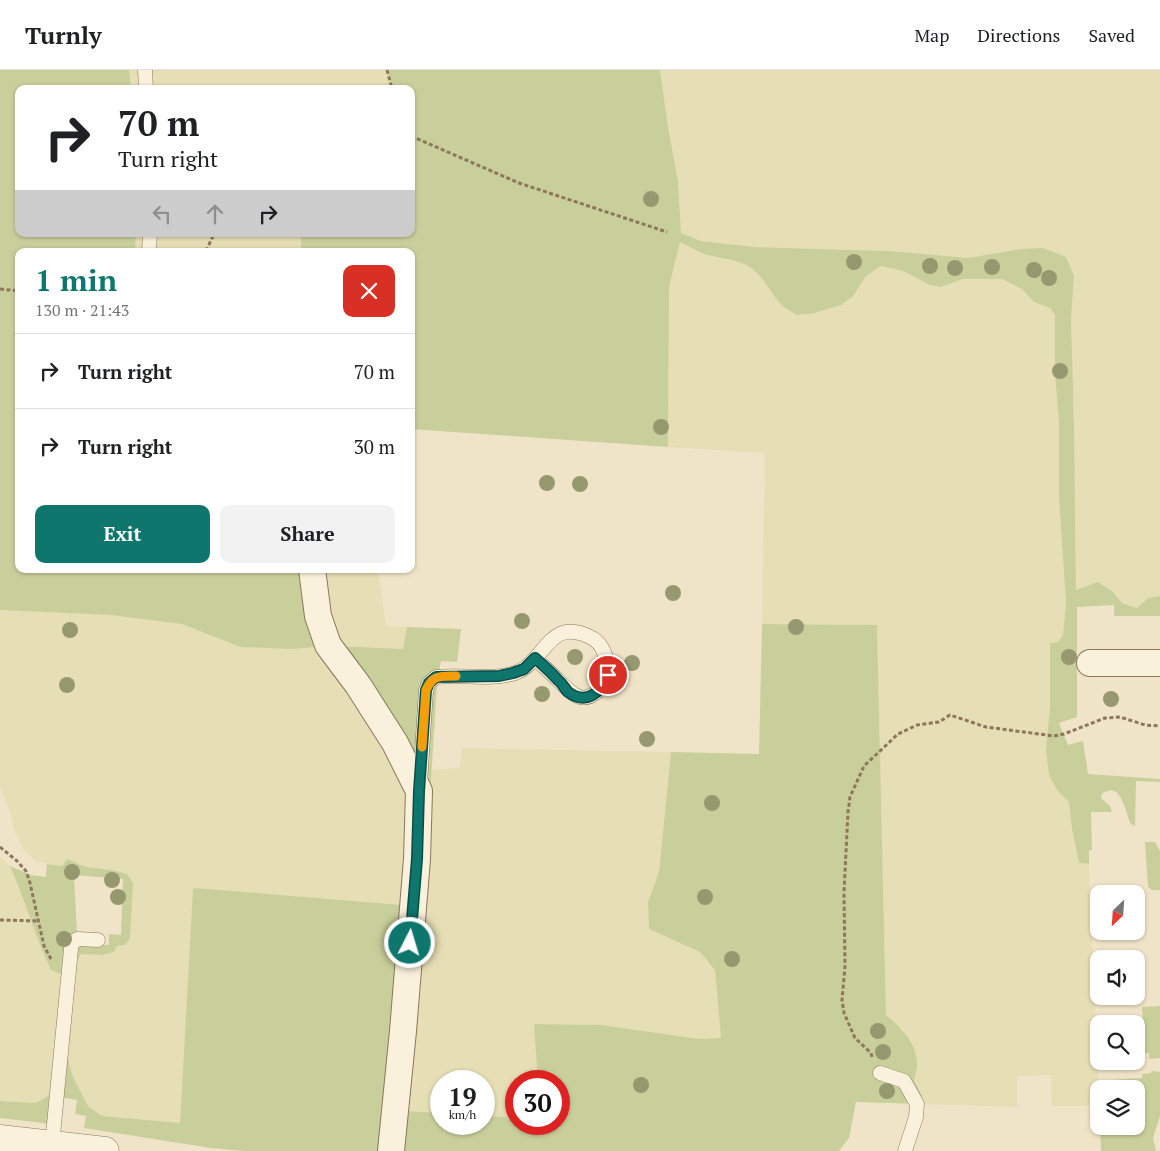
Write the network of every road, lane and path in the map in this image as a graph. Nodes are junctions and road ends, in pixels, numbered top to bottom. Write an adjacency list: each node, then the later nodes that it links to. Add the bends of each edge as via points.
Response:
1 (145, 70): 3 (lane)
2 (387, 70): 4 (path)
3 (146, 85)
4 (391, 85)
5 (415, 138): 6 (path, via 519,183)
6 (666, 232)
7 (0, 289): 8 (path)
8 (15, 291)
9 (313, 573): 14 (street, via 318,616 328,646 395,743)
10 (535, 658): 10 (lane, via 554,637 577,631 602,647 608,675 603,687 593,696 579,697 568,692); 14 (lane, via 524,669 513,673 436,677 429,683)
11 (1090, 662): 12 (street)
12 (1160, 663)
13 (1160, 726): 20 (path, via 1144,725 1120,717 1105,718 1054,736 986,727 950,716 898,734 864,766 850,797 848,812 842,1000 844,1013 856,1038 871,1053 872,1062)
14 (419, 791): 24 (street, via 417,859)
15 (0, 847): 17 (path, via 26,871)
16 (0, 920): 17 (path)
17 (38, 921): 19 (path, via 44,946 53,963)
18 (98, 940): 19 (lane, via 74,941)
19 (68, 974): 22 (lane)
20 (880, 1073): 25 (lane, via 904,1081 917,1104)
21 (0, 1139): 22 (street)
22 (52, 1145): 23 (street)
23 (105, 1151)
24 (390, 1151)
25 (905, 1151)

